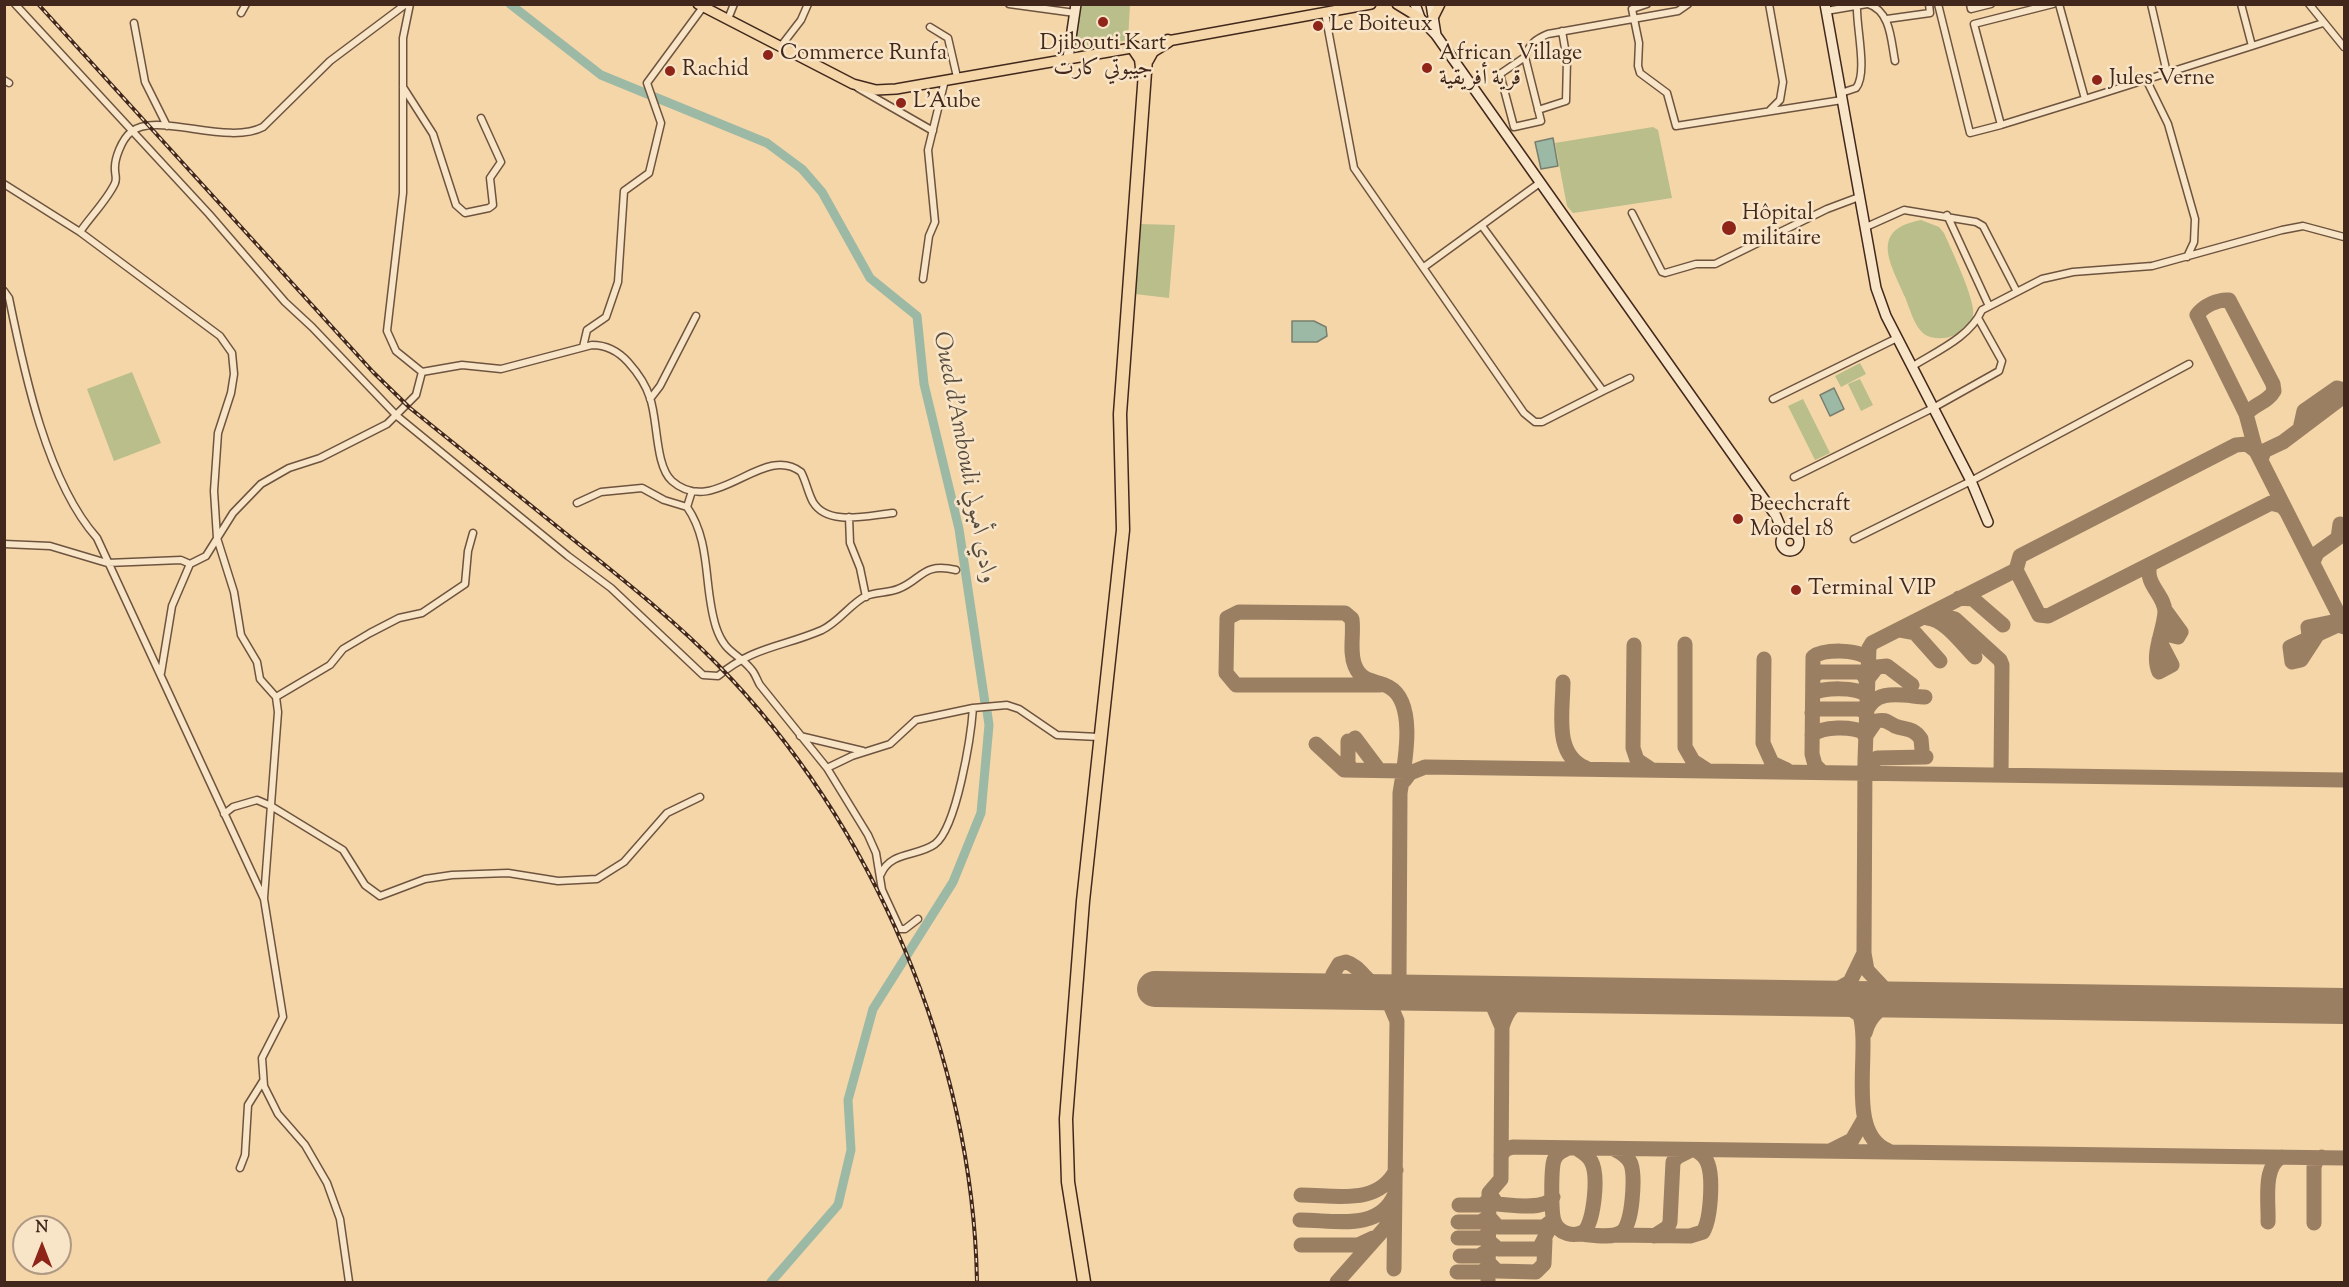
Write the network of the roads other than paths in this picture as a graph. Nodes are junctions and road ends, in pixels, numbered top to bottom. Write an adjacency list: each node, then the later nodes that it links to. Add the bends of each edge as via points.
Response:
1 (15, 4): 66 (street)
2 (246, 4): 29 (street)
3 (408, 4): 57 (street); 64 (street, via 330,61 254,132 234,134)
4 (734, 4): 33 (street)
5 (808, 4): 44 (street)
6 (1009, 4): 28 (street)
7 (1371, 4): 30 (main road)
8 (1397, 4): 32 (main road)
9 (1415, 4): 32 (street)
10 (1431, 4): 31 (street)
11 (1440, 4): 31 (main road)
12 (1647, 4): 34 (street, via 1632,9)
13 (1688, 4): 34 (street, via 1678,11)
14 (1769, 4): 61 (street, via 1783,82 1780,100)
15 (1867, 4): 25 (street); 35 (street, via 1875,6)
16 (1929, 4): 35 (street, via 1930,12)
17 (1938, 4): 63 (street, via 1970,133)
18 (1991, 4): 26 (street)
19 (2053, 4): 38 (street)
20 (2059, 4): 59 (street)
21 (2151, 4): 52 (street)
22 (2241, 4): 45 (street)
23 (2308, 4): 37 (street)
24 (701, 6): 33 (main road); 85 (street, via 647,83 660,128 649,173 632,183 623,195 618,282 611,307 606,317 587,330)
25 (1857, 6): 27 (street); 58 (street, via 1862,74 1856,88)
26 (1970, 7): 38 (street)
27 (1826, 8): 58 (street)
28 (1075, 9): 49 (street)
29 (241, 13)
30 (1325, 13): 42 (main road); 77 (street, via 1354,168)
31 (1434, 16): 41 (street)
32 (1420, 18): 41 (street)
33 (728, 19): 44 (main road)
34 (1633, 19): 40 (street); 61 (street, via 1640,73 1667,93 1676,126)
35 (1887, 20): 50 (street)
36 (134, 23): 64 (street, via 145,82)
37 (2324, 23): 45 (street); 46 (street)
38 (1974, 24): 63 (street)
39 (930, 27): 53 (street, via 948,38)
40 (1562, 32): 48 (street, via 1537,39 1528,47); 60 (street, via 1567,60 1566,101)
41 (1436, 35): 67 (street)
42 (1168, 41): 43 (main road); 51 (highway, via 1152,51)
43 (1147, 45): 47 (main road); 51 (highway)
44 (781, 46): 56 (main road)
45 (2252, 46): 52 (street)
46 (2344, 47)
47 (1127, 48): 49 (main road); 51 (highway, via 1142,59)
48 (1525, 57): 60 (street); 60 (street, via 1500,74 1514,127 1541,121)
49 (1068, 58): 53 (main road)
50 (1895, 61)
51 (1143, 68): 119 (highway, via 1120,414 1123,530)
52 (2167, 73): 55 (street)
53 (957, 77): 54 (main road)
54 (945, 79): 56 (main road, via 884,90); 65 (street)
55 (2146, 79): 59 (street); 76 (street, via 2168,124 2195,219 2194,242)
56 (853, 84): 65 (street)
57 (402, 86): 62 (street, via 433,134 456,205 465,213 493,205 490,178 501,162); 88 (street, via 404,172 387,331 396,351)
58 (1842, 96): 61 (street); 69 (street)
59 (2085, 99): 63 (street)
60 (1538, 110)
61 (1769, 111)
62 (481, 118)
63 (2001, 125)
64 (167, 126): 66 (street)
65 (933, 131): 78 (street, via 928,150 935,222)
66 (131, 132): 74 (street, via 116,159 115,183); 94 (street, via 285,302)
67 (1541, 182): 72 (street); 101 (street)
68 (4, 184): 74 (street)
69 (1859, 197): 70 (street, via 1715,264 1696,264 1665,273); 73 (street)
70 (1632, 213)
71 (1947, 215): 73 (street, via 1904,210); 79 (street, via 1983,226); 81 (street)
72 (1482, 225): 77 (street); 90 (street)
73 (1866, 227): 84 (street, via 1876,288)
74 (80, 232): 107 (street, via 220,336 232,353 231,393 218,433 214,491)
75 (2344, 237): 76 (street, via 2303,226)
76 (2187, 257): 79 (street, via 2152,266 2073,272)
77 (1424, 267): 90 (street, via 1528,418 1542,422)
78 (923, 279)
79 (2016, 290): 81 (street)
80 (4, 291): 110 (street, via 48,450)
81 (1989, 306): 83 (street)
82 (696, 316): 91 (street)
83 (1978, 318): 87 (street, via 1947,346); 93 (street, via 2002,361 1999,371)
84 (1897, 338): 87 (street); 92 (street)
85 (583, 347): 88 (street, via 501,369 462,365); 91 (street, via 599,345 619,354 632,367)
86 (2189, 364): 96 (street)
87 (1913, 366): 93 (street)
88 (422, 372): 94 (street, via 416,395)
89 (1630, 378): 90 (street)
90 (1603, 391)
91 (650, 399): 97 (street, via 666,474)
92 (1773, 399)
93 (1933, 408): 95 (street); 96 (street)
94 (397, 416): 107 (street, via 344,447 289,468 261,484 233,513); 114 (street, via 611,588 703,675 718,676)
95 (1794, 477)
96 (1971, 481): 103 (street); 108 (street)
97 (692, 491): 99 (street); 102 (street, via 725,487 749,474 786,465 801,472 818,509)
98 (577, 503): 99 (street, via 601,492 642,488)
99 (687, 507): 114 (street, via 700,529 717,629 727,650)
100 (893, 513): 102 (street)
101 (1776, 516): 105 (street); 106 (street)
102 (849, 517): 113 (street, via 850,543)
103 (1988, 522)
104 (473, 533): 116 (street, via 465,584 453,594 422,613 399,618 370,633 343,649 330,666)
105 (1794, 534): 106 (street); 106 (street, via 1798,544 1790,551 1781,546)
106 (1784, 535)
107 (217, 538): 111 (street, via 206,556); 116 (street, via 234,592 241,634 257,662 260,679)
108 (1854, 539)
109 (4, 544): 110 (street, via 50,546)
110 (107, 562): 111 (street, via 181,560); 115 (street)
111 (190, 564): 115 (street, via 172,606)
112 (956, 570): 113 (street, via 931,569 901,588)
113 (866, 597): 114 (street, via 827,627)
114 (738, 659): 118 (street, via 751,669)
115 (161, 675): 124 (street)
116 (276, 697): 123 (street, via 278,723)
117 (973, 708): 119 (street, via 1007,705 1057,735); 120 (street, via 916,720 890,744); 125 (street, via 967,763 944,832 932,846 890,861)
118 (799, 736): 120 (street); 121 (street)
119 (1100, 737): 131 (highway, via 1071,1025 1066,1119 1068,1182)
120 (866, 752): 121 (street)
121 (827, 768): 125 (street, via 868,836 876,853)
122 (700, 797): 123 (street, via 667,813 624,862 597,879 558,881 508,873 453,875 425,879 380,896 365,885 343,850)
123 (271, 806): 124 (street, via 256,800); 126 (street)
124 (224, 814): 126 (street)
125 (879, 877): 127 (street, via 900,928 905,929)
126 (264, 899): 128 (street, via 283,1017 262,1058)
127 (918, 919)
128 (263, 1080): 129 (street, via 248,1104 245,1155); 130 (street, via 271,1102 305,1145 334,1200)
129 (240, 1168)
130 (349, 1282)
131 (1084, 1282)

